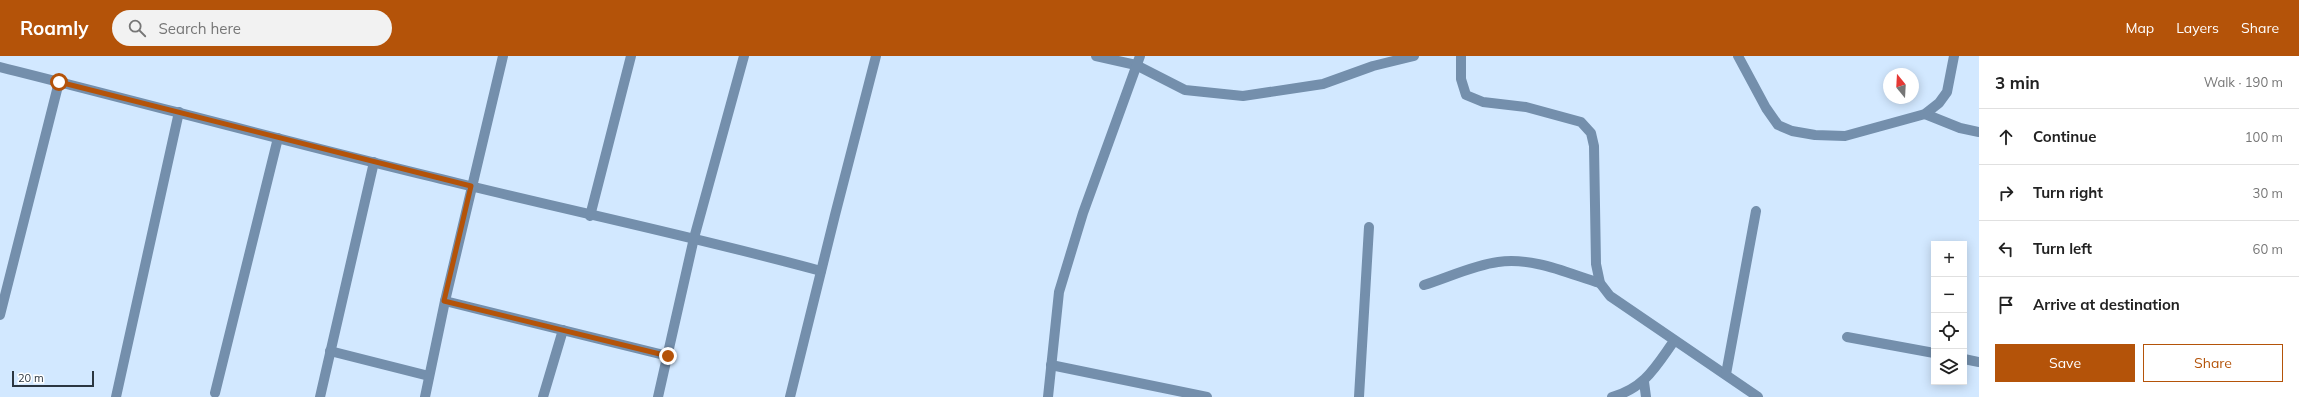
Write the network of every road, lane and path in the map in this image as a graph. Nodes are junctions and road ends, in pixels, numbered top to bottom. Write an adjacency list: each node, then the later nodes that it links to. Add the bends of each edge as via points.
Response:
1 (503, 56): 18 (street)
2 (631, 56): 20 (street)
3 (744, 56): 22 (street)
4 (876, 56): 23 (street)
5 (1096, 56): 10 (street)
6 (1414, 56): 10 (street, via 1373,66 1323,84 1243,96 1185,90)
7 (1460, 56): 24 (street, via 1461,79 1466,95 1483,102 1526,107 1581,122 1591,133 1594,146 1596,264)
8 (1738, 56): 14 (street, via 1778,125 1792,130 1815,135 1845,136)
9 (1954, 56): 14 (street, via 1947,92 1939,103)
10 (1138, 60): 36 (street, via 1083,213 1059,292)
11 (0, 66): 12 (street)
12 (59, 82): 13 (street); 27 (street)
13 (179, 112): 16 (street); 41 (street)
14 (1925, 114): 15 (street, via 1960,128)
15 (1979, 132)
16 (278, 138): 17 (street); 40 (street)
17 (374, 162): 18 (street); 31 (street)
18 (471, 186): 20 (street); 26 (street)
19 (1756, 211): 37 (street)
20 (590, 216): 22 (street)
21 (1369, 227): 49 (street)
22 (694, 238): 23 (street); 33 (street)
23 (822, 271): 46 (street)
24 (1600, 283): 25 (street, via 1541,264 1520,261 1497,262); 30 (street, via 1610,296)
25 (1424, 285)
26 (444, 301): 28 (street); 38 (street)
27 (0, 316)
28 (563, 330): 33 (street); 44 (street)
29 (1847, 337): 32 (street)
30 (1674, 341): 37 (street); 39 (street)
31 (330, 351): 38 (street); 42 (street)
32 (1931, 352)
33 (668, 356): 45 (street)
34 (1967, 360): 35 (street)
35 (1979, 362)
36 (1051, 365): 47 (street); 48 (street)
37 (1726, 374): 52 (street)
38 (429, 376): 43 (street)
39 (1644, 382): 50 (street, via 1625,394); 51 (street)
40 (215, 393)
41 (116, 397)
42 (320, 397)
43 (424, 397)
44 (543, 397)
45 (658, 397)
46 (790, 397)
47 (1048, 397)
48 (1208, 397)
49 (1359, 397)
50 (1612, 397)
51 (1646, 397)
52 (1758, 397)

